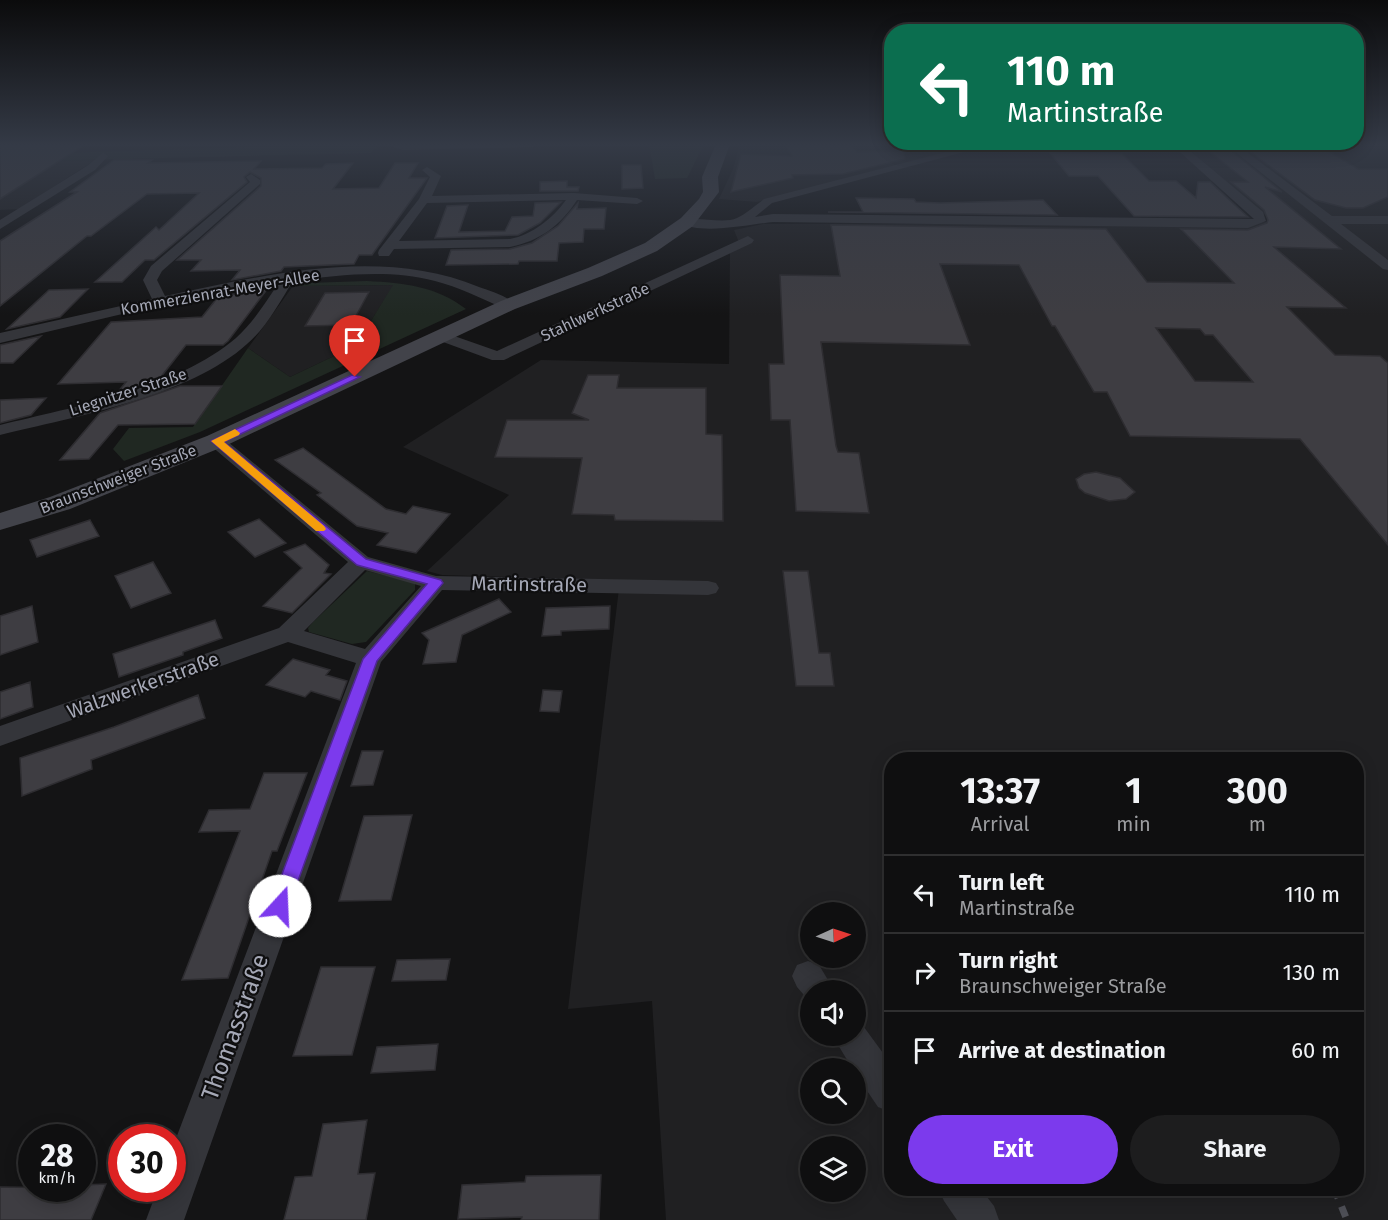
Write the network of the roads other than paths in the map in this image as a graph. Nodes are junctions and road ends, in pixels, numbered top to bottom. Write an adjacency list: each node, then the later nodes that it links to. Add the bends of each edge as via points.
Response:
1 (38, 201): 13 (street)
2 (234, 201): 19 (street, via 156,269 150,280)
3 (423, 201): 15 (street)
4 (571, 201): 15 (street, via 560,217 525,240)
5 (704, 201): 9 (street)
6 (770, 201): 12 (street)
7 (1243, 201): 12 (street, via 1259,215 1260,221)
8 (1304, 201): 10 (street)
9 (691, 218): 12 (street, via 714,225); 20 (street, Braunschweiger Straße, via 651,247 626,259); 20 (street, Braunschweiger Straße, via 667,215 624,244)
10 (1329, 220): 11 (street); 16 (street)
11 (1388, 220)
12 (741, 221)
13 (0, 225)
14 (748, 240): 21 (street, Stahlwerkstraße, via 498,357)
15 (391, 245): 17 (street)
16 (1388, 266)
17 (370, 270): 18 (street, Kommerzienrat-Meyer-Allee); 20 (street, Kommerzienrat-Meyer-Allee, via 436,277)
18 (289, 277): 19 (street, Kommerzienrat-Meyer-Allee); 23 (street, Liegnitzer Straße, via 249,335 220,357 158,385)
19 (160, 300): 22 (street, Kommerzienrat-Meyer-Allee)
20 (518, 301): 21 (street, Braunschweiger Straße)
21 (440, 336): 24 (street, Braunschweiger Straße)
22 (0, 338)
23 (0, 430)
24 (216, 441): 25 (street, Braunschweiger Straße, via 60,503); 26 (street, Martinstraße)
25 (0, 522)
26 (361, 562): 27 (street, Martinstraße); 29 (street, Walzwerkerstraße)
27 (436, 583): 28 (street, Martinstraße); 30 (street, Thomasstraße)
28 (708, 588)
29 (287, 634): 30 (street); 31 (street, Walzwerkerstraße)
30 (370, 659): 35 (street, Thomasstraße)
31 (0, 736)
32 (857, 1046): 33 (street)
33 (884, 1084)
34 (963, 1196): 36 (street)
35 (165, 1220)
36 (980, 1220)

